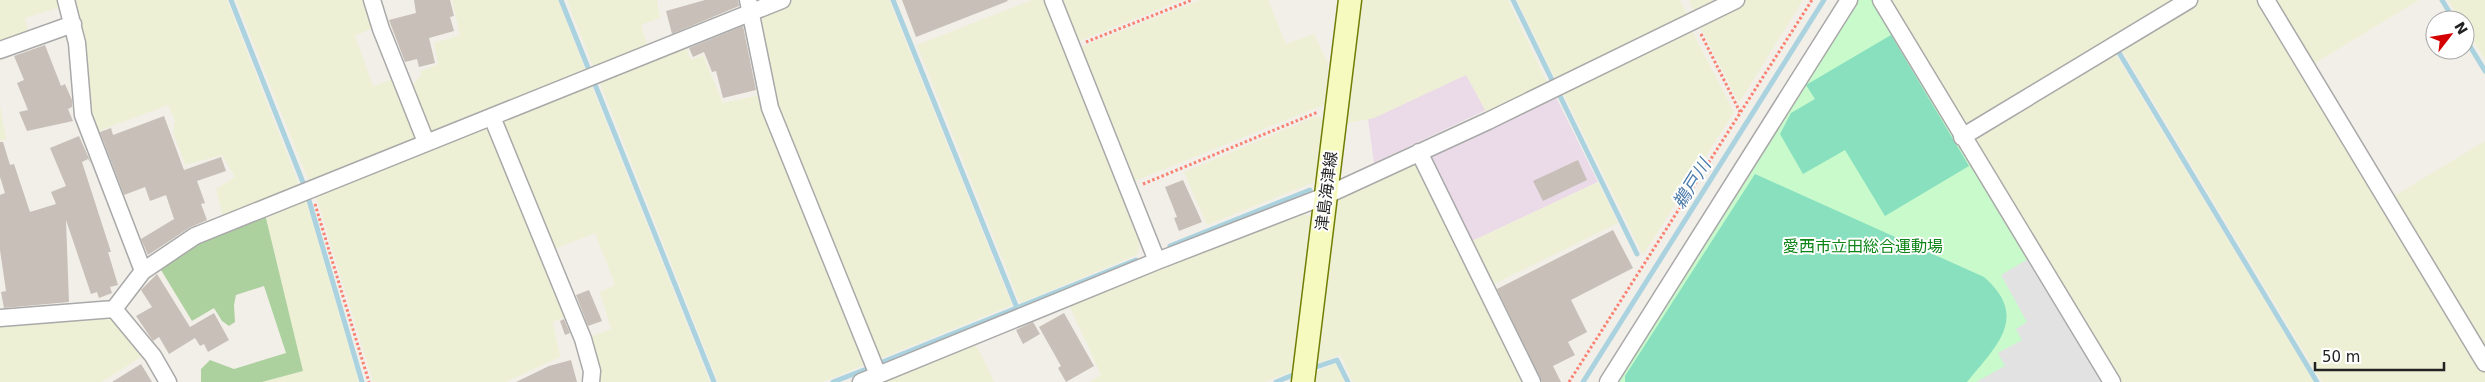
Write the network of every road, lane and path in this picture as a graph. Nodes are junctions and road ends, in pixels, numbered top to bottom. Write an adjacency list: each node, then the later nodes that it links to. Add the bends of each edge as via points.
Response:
1 (66, 0): 15 (street)
2 (372, 0): 22 (street)
3 (782, 0): 13 (street)
4 (1053, 0): 16 (street)
5 (1192, 0): 16 (path)
6 (1350, 0): 18 (main road, 津島海津線)
7 (1736, 0): 14 (street)
8 (1812, 0): 19 (path)
9 (1849, 0): 40 (street)
10 (1881, 0): 21 (street)
11 (2189, 0): 21 (street)
12 (2266, 0): 31 (street)
13 (749, 6): 20 (street); 32 (street, via 770,108)
14 (1695, 20): 19 (path); 23 (street)
15 (73, 24): 17 (street); 28 (street, via 83,115)
16 (1072, 48): 25 (street)
17 (0, 50)
18 (1336, 105): 25 (path); 26 (main road, 津島海津線)
19 (1740, 112): 39 (path)
20 (492, 117): 22 (street); 35 (street, via 583,339)
21 (1962, 137): 41 (street)
22 (426, 142): 24 (street)
23 (1419, 152): 26 (street); 38 (street)
24 (311, 189): 28 (street, via 195,236); 34 (path)
25 (1128, 190): 27 (street)
26 (1325, 196): 27 (street); 37 (main road, 津島海津線)
27 (1157, 261): 32 (street)
28 (144, 271): 29 (street)
29 (114, 308): 30 (street); 33 (street, via 153,356)
30 (0, 318)
31 (2485, 362)
32 (878, 375): 36 (street)
33 (168, 382)
34 (369, 382)
35 (592, 382)
36 (861, 382)
37 (1303, 382)
38 (1532, 382)
39 (1569, 382)
40 (1608, 382)
41 (2112, 382)

